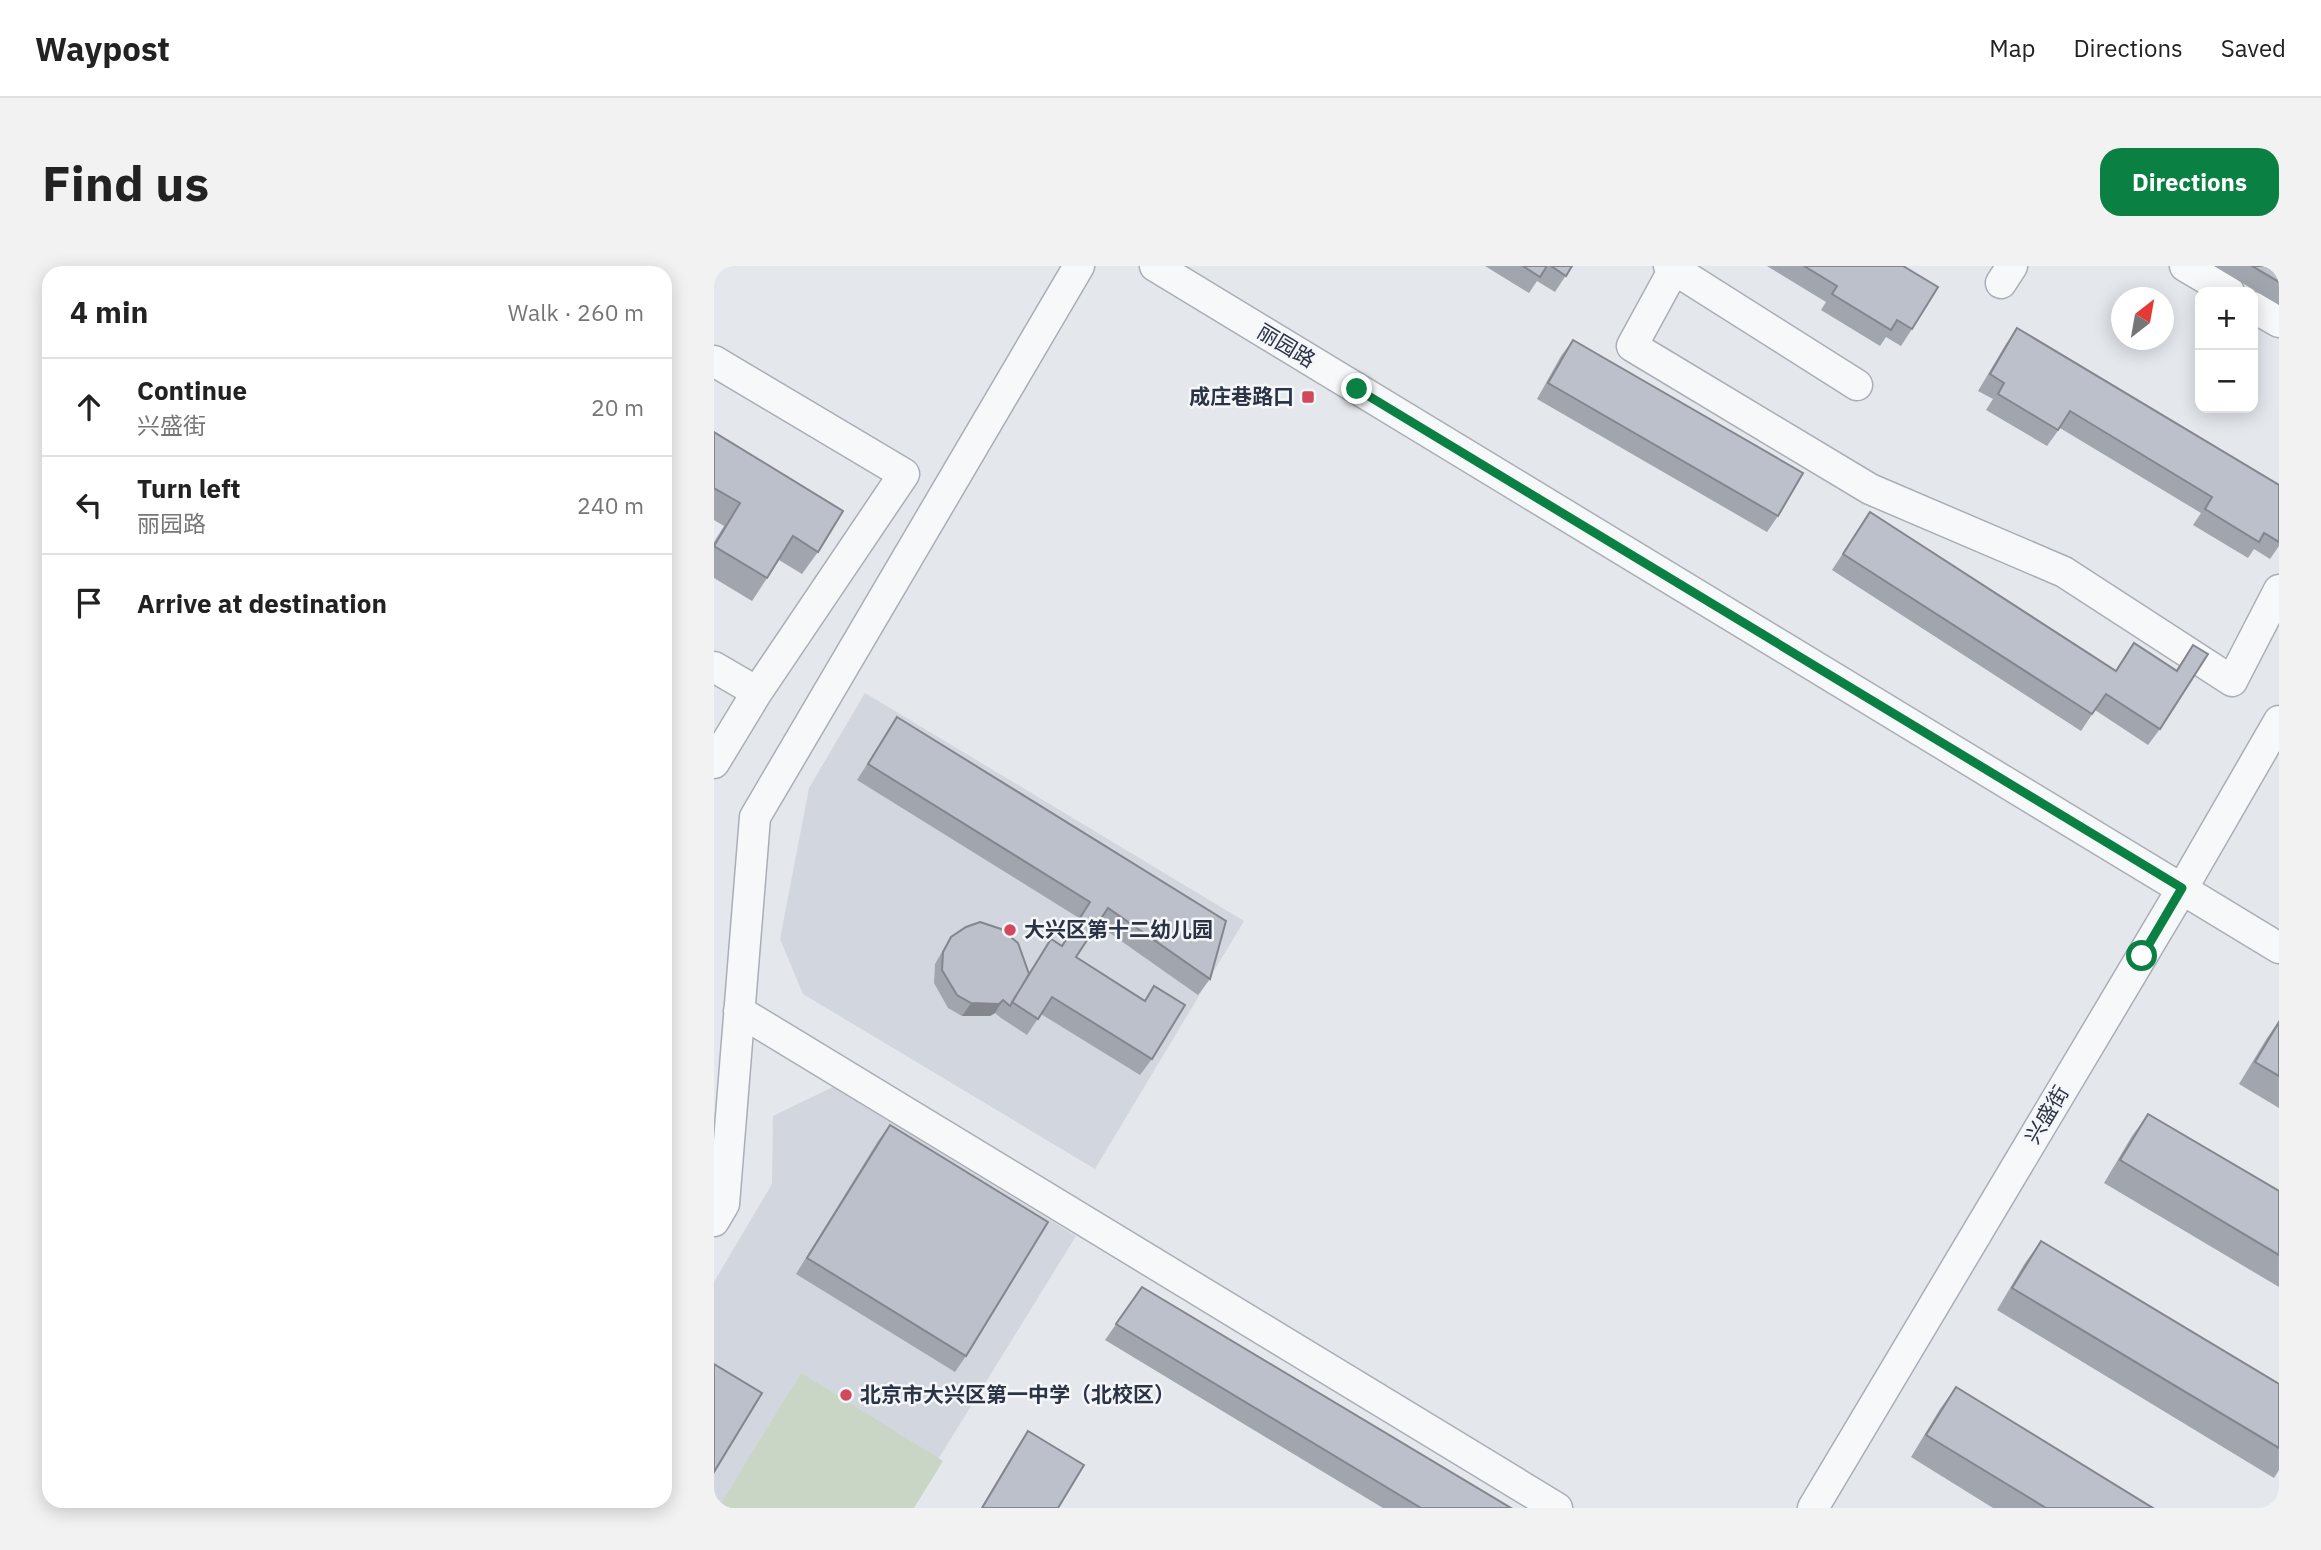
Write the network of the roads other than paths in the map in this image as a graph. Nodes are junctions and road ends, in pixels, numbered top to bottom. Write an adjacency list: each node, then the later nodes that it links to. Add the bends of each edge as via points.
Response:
1 (1079, 266): 17 (street, via 755,817)
2 (1155, 266): 15 (street, 丽园路)
3 (2185, 266): 5 (street)
4 (1672, 267): 9 (street); 10 (street, via 1632,346 1870,489 2064,572 2232,681)
5 (2221, 287)
6 (2258, 310): 7 (street)
7 (2279, 322)
8 (714, 361): 12 (street, via 904,474)
9 (1857, 386)
10 (2279, 590)
11 (714, 667): 12 (street)
12 (757, 692): 14 (street)
13 (2279, 721): 15 (street, 兴盛街)
14 (714, 763)
15 (2182, 888): 16 (street, 丽园路); 20 (street, 兴盛街)
16 (2279, 948)
17 (739, 1011): 18 (street, via 724,1204); 19 (street)
18 (714, 1221)
19 (1557, 1508)
20 (1813, 1508)

